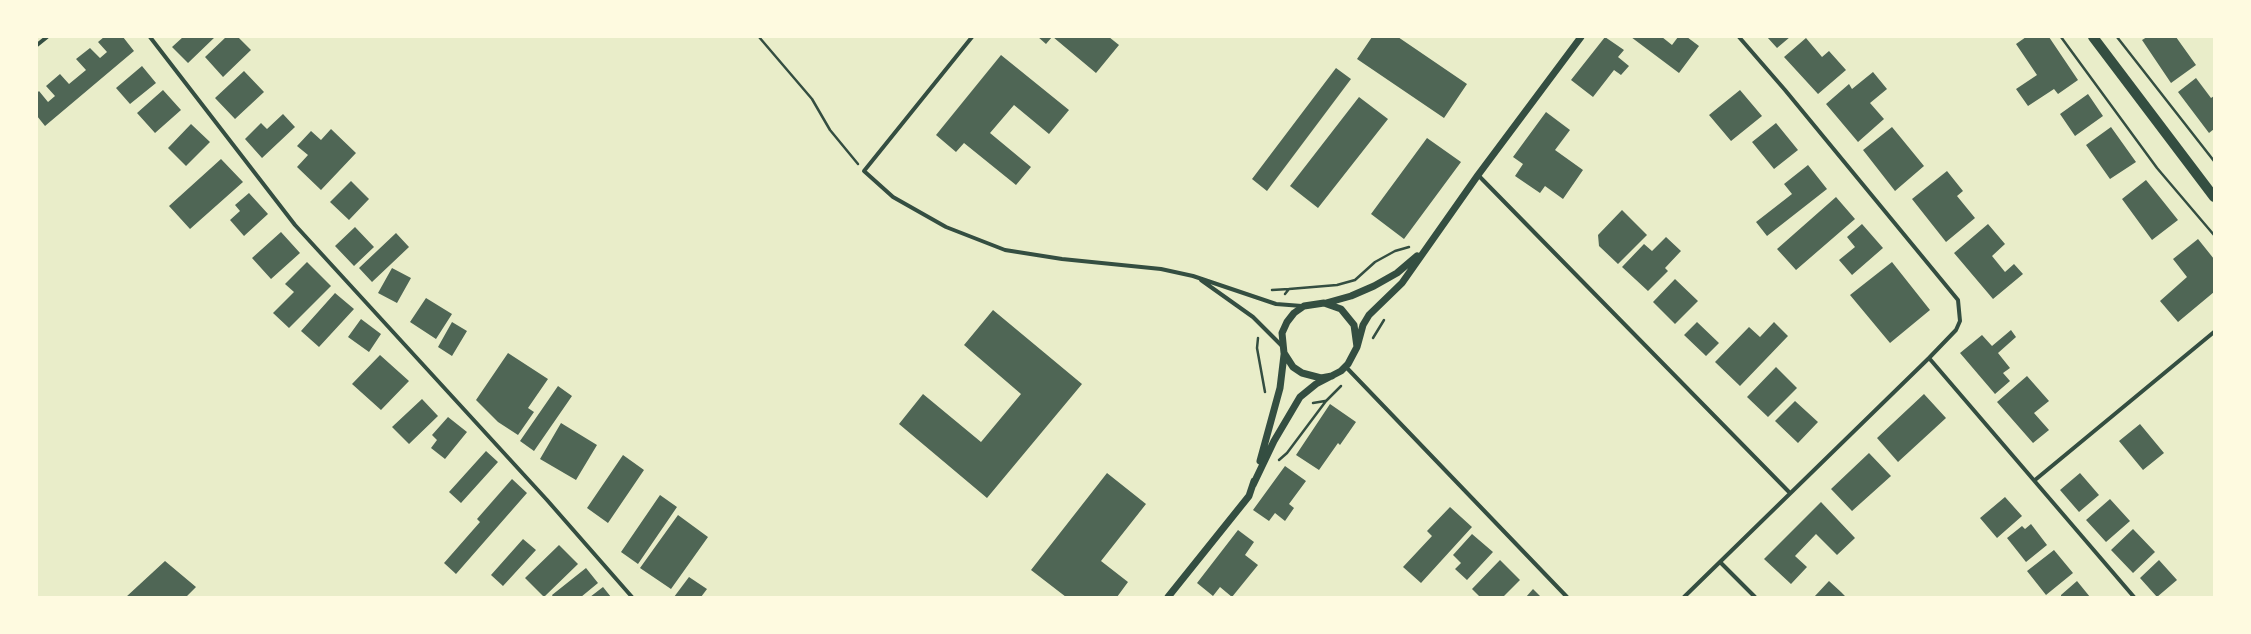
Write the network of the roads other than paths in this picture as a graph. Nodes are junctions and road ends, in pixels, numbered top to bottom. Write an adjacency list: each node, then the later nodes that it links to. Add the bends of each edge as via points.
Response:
1 (47, 37): 7 (street)
2 (150, 37): 24 (street, via 295,225 547,500)
3 (972, 37): 11 (street, via 864,171 893,197 946,227 1005,250 1062,259 1126,264)
4 (1581, 37): 8 (street)
5 (1739, 37): 17 (street, via 1958,300 1960,320 1956,330)
6 (2093, 37): 9 (main road)
7 (37, 45)
8 (1478, 175): 10 (street); 22 (street)
9 (2214, 197)
10 (1423, 250): 12 (street, via 1397,273 1374,286 1351,296); 15 (street, via 1402,282 1369,316 1363,325)
11 (1193, 276): 13 (street, via 1276,304); 16 (street, via 1226,296 1264,327)
12 (1324, 303): 13 (street); 15 (street, via 1347,315 1354,325)
13 (1304, 306): 16 (street, via 1294,312 1287,322 1282,333)
14 (2214, 332): 20 (street)
15 (1357, 347): 18 (street)
16 (1283, 349): 19 (street, via 1293,367 1302,373 1321,378); 21 (street, via 1280,388)
17 (1929, 358): 20 (street); 22 (street)
18 (1346, 367): 19 (street); 26 (street)
19 (1332, 376): 21 (street, via 1307,390 1291,410)
20 (2035, 480): 29 (street)
21 (1253, 485): 25 (street, via 1249,496)
22 (1789, 492): 23 (street)
23 (1720, 562): 27 (street); 28 (street)
24 (632, 597)
25 (1168, 597)
26 (1567, 597)
27 (1684, 597)
28 (1755, 597)
29 (2134, 597)

